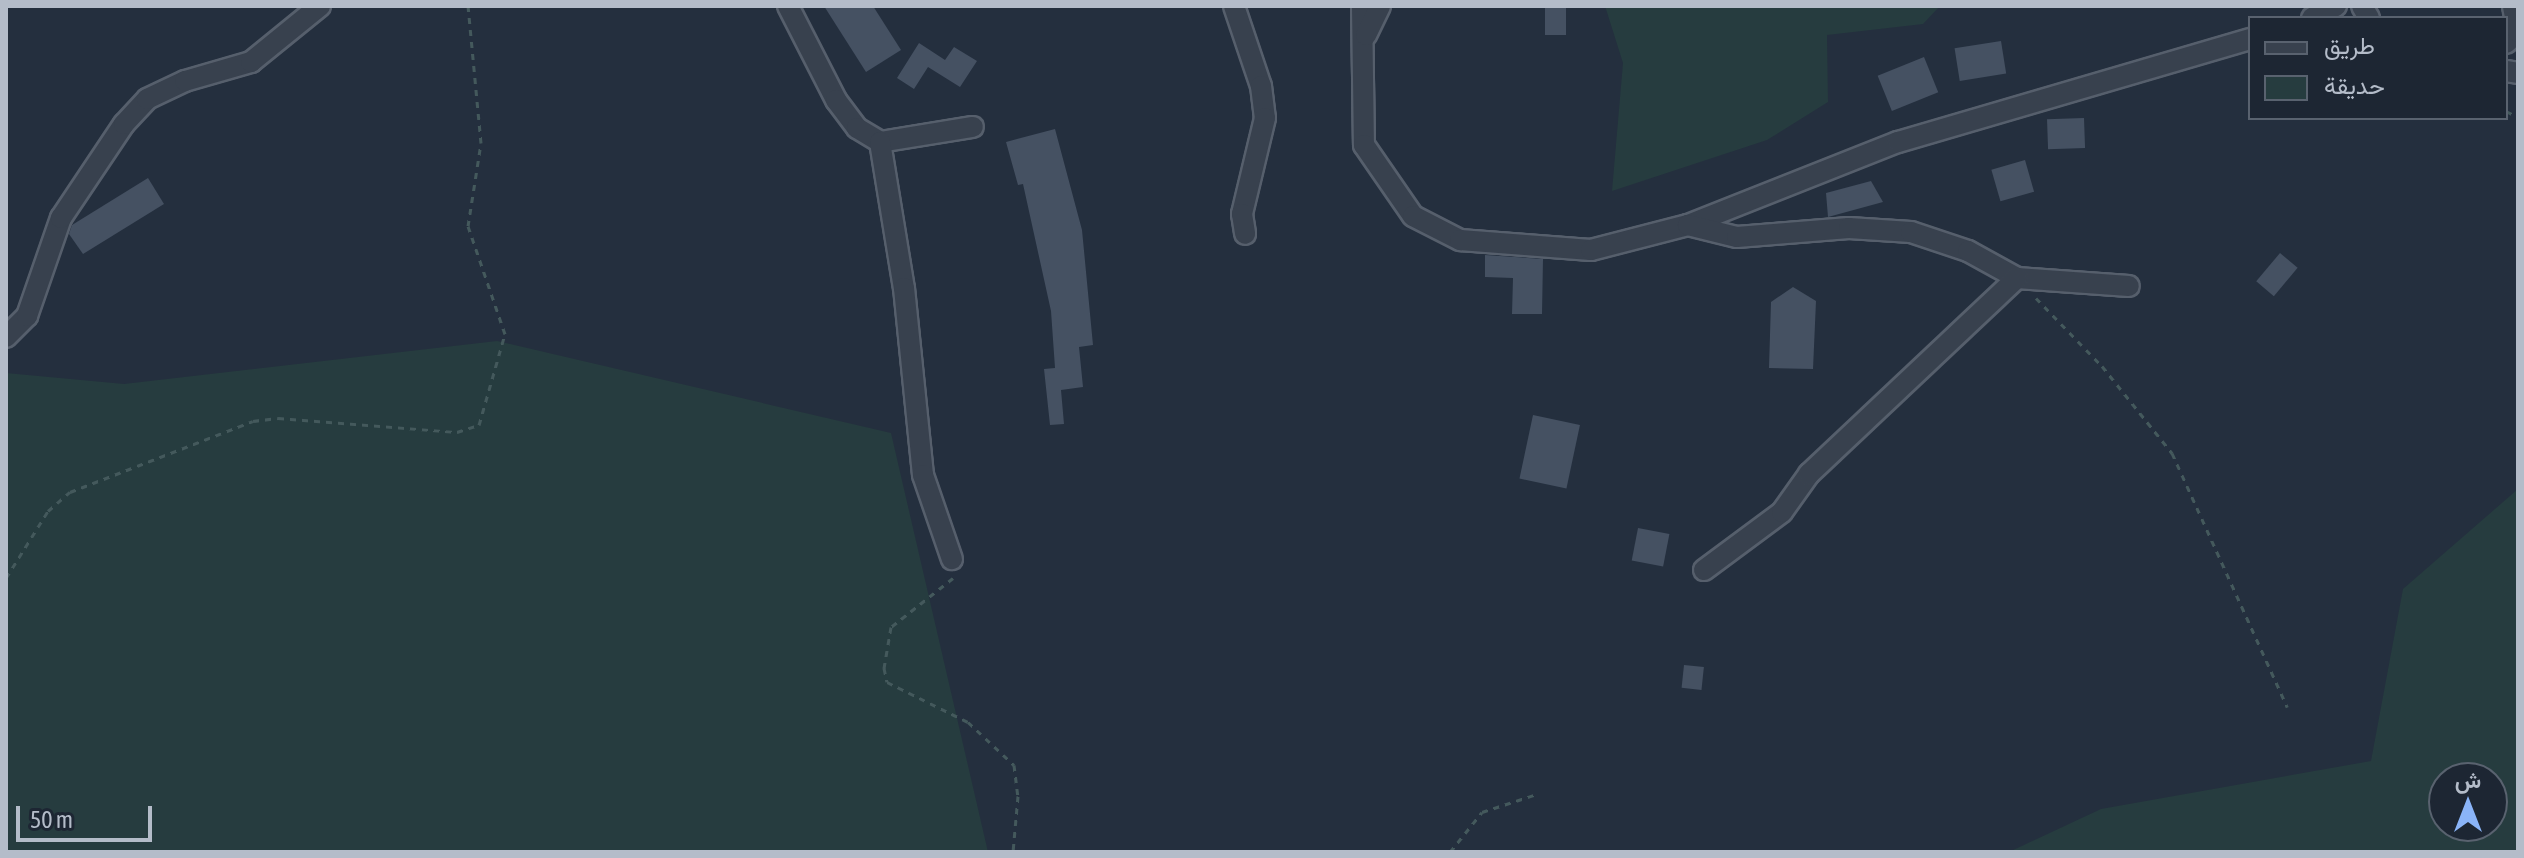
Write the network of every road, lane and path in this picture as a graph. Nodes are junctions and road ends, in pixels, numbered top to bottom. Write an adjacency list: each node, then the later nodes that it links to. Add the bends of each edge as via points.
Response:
1 (320, 6): 19 (street, via 251,62 185,81 139,107 61,218 27,316)
2 (468, 6): 22 (path, via 481,143 468,226 505,334 479,425 457,432 278,418 253,421 70,492 48,511)
3 (788, 6): 14 (street, via 836,100 857,128)
4 (1234, 6): 16 (street, via 1261,86 1265,118 1242,214)
5 (1362, 6): 10 (street)
6 (1380, 6): 10 (street)
7 (2336, 6): 9 (street)
8 (2513, 6): 12 (street, via 2518,32)
9 (2316, 16)
10 (1366, 35): 15 (street, via 1364,145 1413,216 1460,240 1591,250)
11 (2248, 40): 15 (street, via 1898,142)
12 (2508, 41)
13 (973, 127): 14 (street)
14 (880, 142): 20 (street, via 904,288 923,475)
15 (1688, 225): 17 (street, via 1737,237 1849,228 1911,232 1968,251)
16 (1245, 234)
17 (2017, 278): 18 (street); 21 (street, via 1809,474 1782,512); 23 (path, via 2102,366 2172,453)
18 (2129, 286)
19 (6, 337)
20 (952, 559): 25 (path, via 955,576 891,627 884,668 887,682 968,722 1014,765 1018,796)
21 (1704, 570)
22 (6, 578)
23 (2287, 707)
24 (1534, 795): 26 (path, via 1482,812)
25 (1013, 852)
26 (1450, 852)

